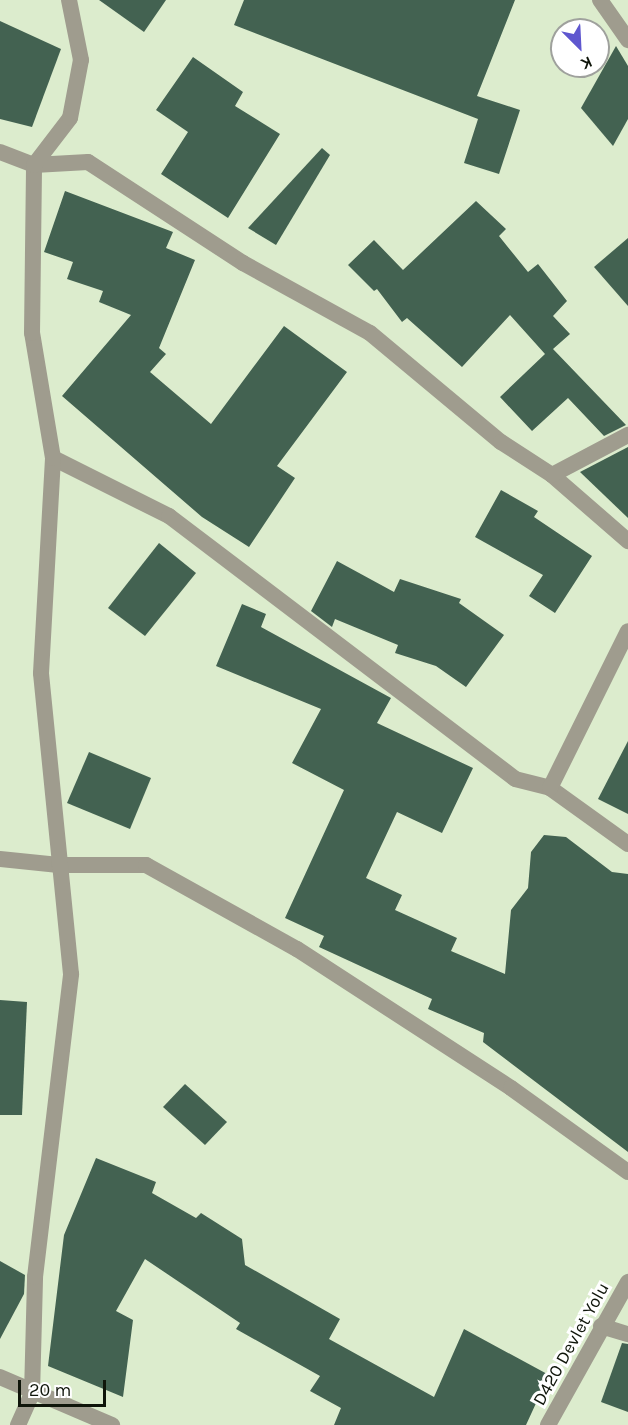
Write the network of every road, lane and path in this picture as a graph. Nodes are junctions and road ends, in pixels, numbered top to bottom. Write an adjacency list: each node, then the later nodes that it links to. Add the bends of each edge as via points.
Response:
1 (69, 0): 5 (street, via 81,60 70,118)
2 (600, 0): 3 (street)
3 (628, 40)
4 (0, 152): 5 (street)
5 (34, 165): 7 (street, via 32,333); 8 (street, via 88,162 243,263 370,333 501,442)
6 (628, 435): 8 (street)
7 (53, 458): 11 (street, via 169,516 515,779); 14 (street, via 41,673)
8 (552, 475): 9 (street)
9 (628, 541)
10 (628, 631): 11 (street)
11 (550, 788): 12 (street)
12 (628, 844)
13 (0, 859): 14 (street)
14 (59, 865): 15 (street, via 146,865 297,949 511,1088); 20 (street, via 70,974 35,1277)
15 (628, 1172)
16 (628, 1282): 17 (street, D420 Devlet Yolu)
17 (601, 1326): 18 (street); 23 (street, D420 Devlet Yolu)
18 (628, 1334)
19 (0, 1377): 20 (street)
20 (32, 1394): 21 (street); 22 (street)
21 (18, 1425)
22 (112, 1425)
23 (548, 1425)

